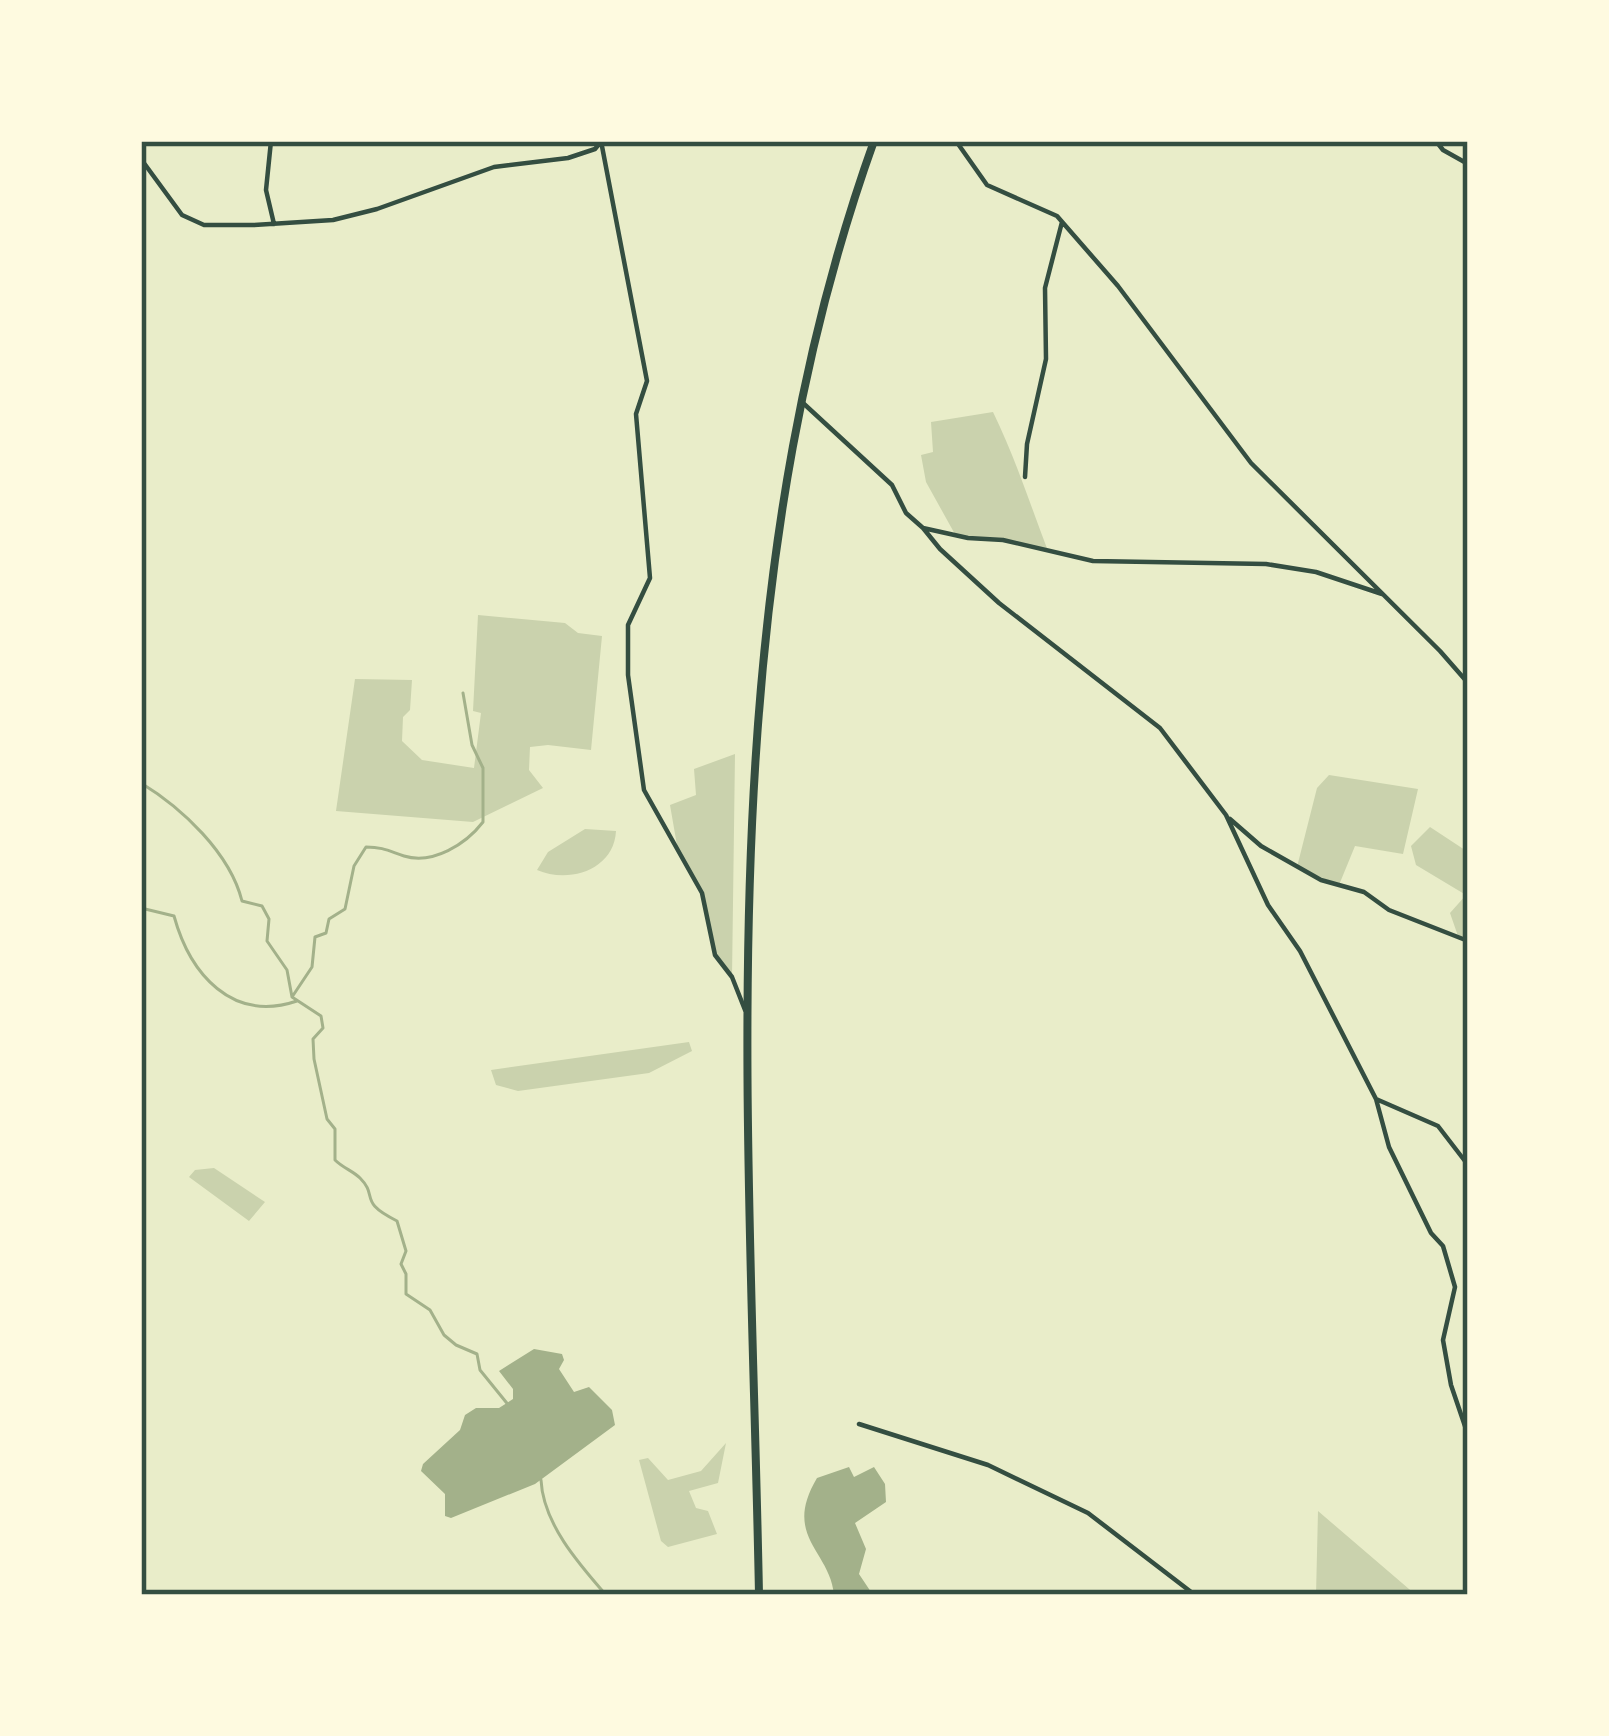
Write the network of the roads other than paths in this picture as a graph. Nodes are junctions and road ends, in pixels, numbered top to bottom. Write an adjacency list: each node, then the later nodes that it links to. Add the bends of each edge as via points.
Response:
1 (271, 141): 9 (street, via 266,190)
2 (602, 141): 9 (street, via 568,158 494,167 377,209); 17 (street, via 647,381 636,414 650,578 628,625 644,790 703,893 715,955)
3 (874, 141): 10 (main road)
4 (956, 141): 8 (street, via 987,184)
5 (1436, 141): 7 (street)
6 (141, 159): 9 (street, via 182,215 204,225)
7 (1468, 164)
8 (1062, 222): 11 (street, via 1045,288 1046,359); 13 (street, via 1251,463)
9 (274, 224)
10 (803, 403): 12 (street, via 892,485); 17 (main road, via 756,709)
11 (1025, 477)
12 (923, 527): 13 (street, via 1093,561 1266,564); 15 (street, via 999,603 1160,728)
13 (1385, 595): 14 (street)
14 (1467, 683)
15 (1226, 815): 16 (street, via 1261,847 1321,880); 18 (street)
16 (1468, 941)
17 (749, 1019): 22 (main road)
18 (1376, 1099): 19 (street, via 1438,1126); 21 (street, via 1389,1147 1440,1239 1455,1287 1443,1340)
19 (1468, 1165)
20 (859, 1424): 23 (street, via 988,1465 1088,1514)
21 (1468, 1435)
22 (758, 1595)
23 (1195, 1595)

